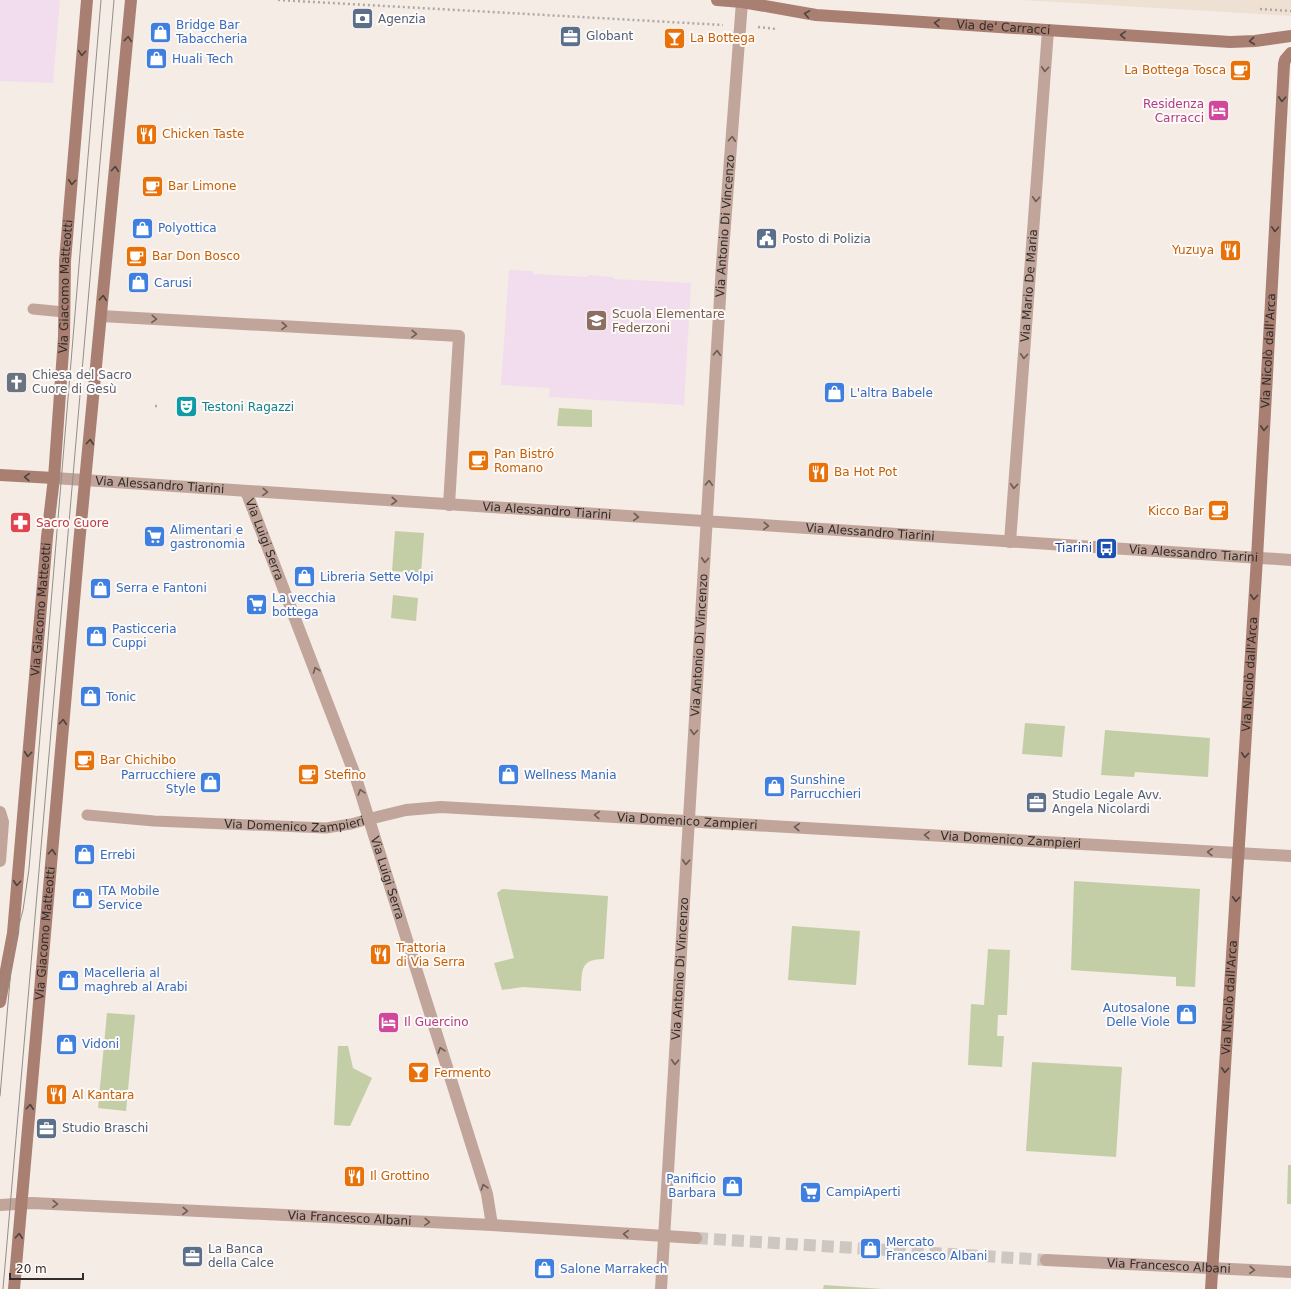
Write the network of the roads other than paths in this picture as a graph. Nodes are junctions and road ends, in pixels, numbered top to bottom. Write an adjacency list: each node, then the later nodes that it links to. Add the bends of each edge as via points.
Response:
1 (86, 0): 9 (main road, Via Giacomo Matteotti, one-way to 9, via 65,261)
2 (132, 0): 10 (main road, Via Giacomo Matteotti, one-way to 2)
3 (717, 0): 4 (main road, Via de' Carracci)
4 (742, 2): 5 (main road, Via de' Carracci, one-way to 4, via 816,15); 16 (street, Via Antonio Di Vincenzo, one-way to 4, via 722,260)
5 (1048, 30): 6 (main road, Via de' Carracci, one-way to 5, via 1230,42); 17 (street, Via Mario De Maria, one-way to 17)
6 (1291, 36)
7 (1288, 56): 18 (main road, Via Nicolò dall'Arca, one-way to 18)
8 (34, 309): 9 (lane)
9 (64, 312): 12 (main road, Via Giacomo Matteotti)
10 (101, 316): 13 (main road, Via Giacomo Matteotti, one-way to 10); 15 (street, one-way to 15, via 459,336)
11 (0, 475): 12 (main road, one-way to 11)
12 (54, 478): 13 (street, Via Alessandro Tiarini); 27 (main road, Via Giacomo Matteotti, one-way to 27, via 13,933)
13 (86, 480): 14 (street, Via Alessandro Tiarini); 28 (main road, Via Giacomo Matteotti, one-way to 13)
14 (246, 491): 15 (street, Via Alessandro Tiarini, one-way to 15); 22 (street, Via Luigi Serra, one-way to 14, via 355,775)
15 (448, 505): 16 (street, Via Alessandro Tiarini, one-way to 16)
16 (707, 522): 17 (street, Via Alessandro Tiarini, one-way to 17); 23 (street, Via Antonio Di Vincenzo, one-way to 23)
17 (1010, 542): 18 (street, Via Alessandro Tiarini)
18 (1257, 558): 19 (street, Via Alessandro Tiarini); 24 (main road, Via Nicolò dall'Arca, one-way to 24)
19 (1291, 560)
20 (0, 812): 26 (street, via 3,822)
21 (87, 815): 22 (lane, Via Domenico Zampieri, via 154,821 326,828)
22 (369, 819): 23 (street, Via Domenico Zampieri, one-way to 22, via 441,807 406,810); 30 (street, Via Luigi Serra, one-way to 22, via 484,1186)
23 (688, 820): 24 (street, Via Domenico Zampieri, one-way to 23); 31 (street, Via Antonio Di Vincenzo, one-way to 31)
24 (1238, 853): 25 (street, Via Domenico Zampieri); 34 (main road, Via Nicolò dall'Arca, one-way to 34)
25 (1291, 856)
26 (0, 861)
27 (0, 1002)
28 (22, 1203): 29 (street, Via Francesco Albani); 30 (street, Via Francesco Albani, one-way to 30); 36 (main road, Via Giacomo Matteotti, one-way to 28)
29 (1, 1205)
30 (492, 1225): 31 (street, Via Francesco Albani, one-way to 30)
31 (665, 1237): 32 (street, Via Francesco Albani); 37 (street, Via Antonio Di Vincenzo)
32 (696, 1238)
33 (1046, 1260): 34 (street, Via Francesco Albani)
34 (1213, 1268): 35 (street, Via Francesco Albani, one-way to 35); 38 (main road, Via Nicolò dall'Arca)
35 (1291, 1272)
36 (14, 1289)
37 (661, 1289)
38 (1211, 1289)

